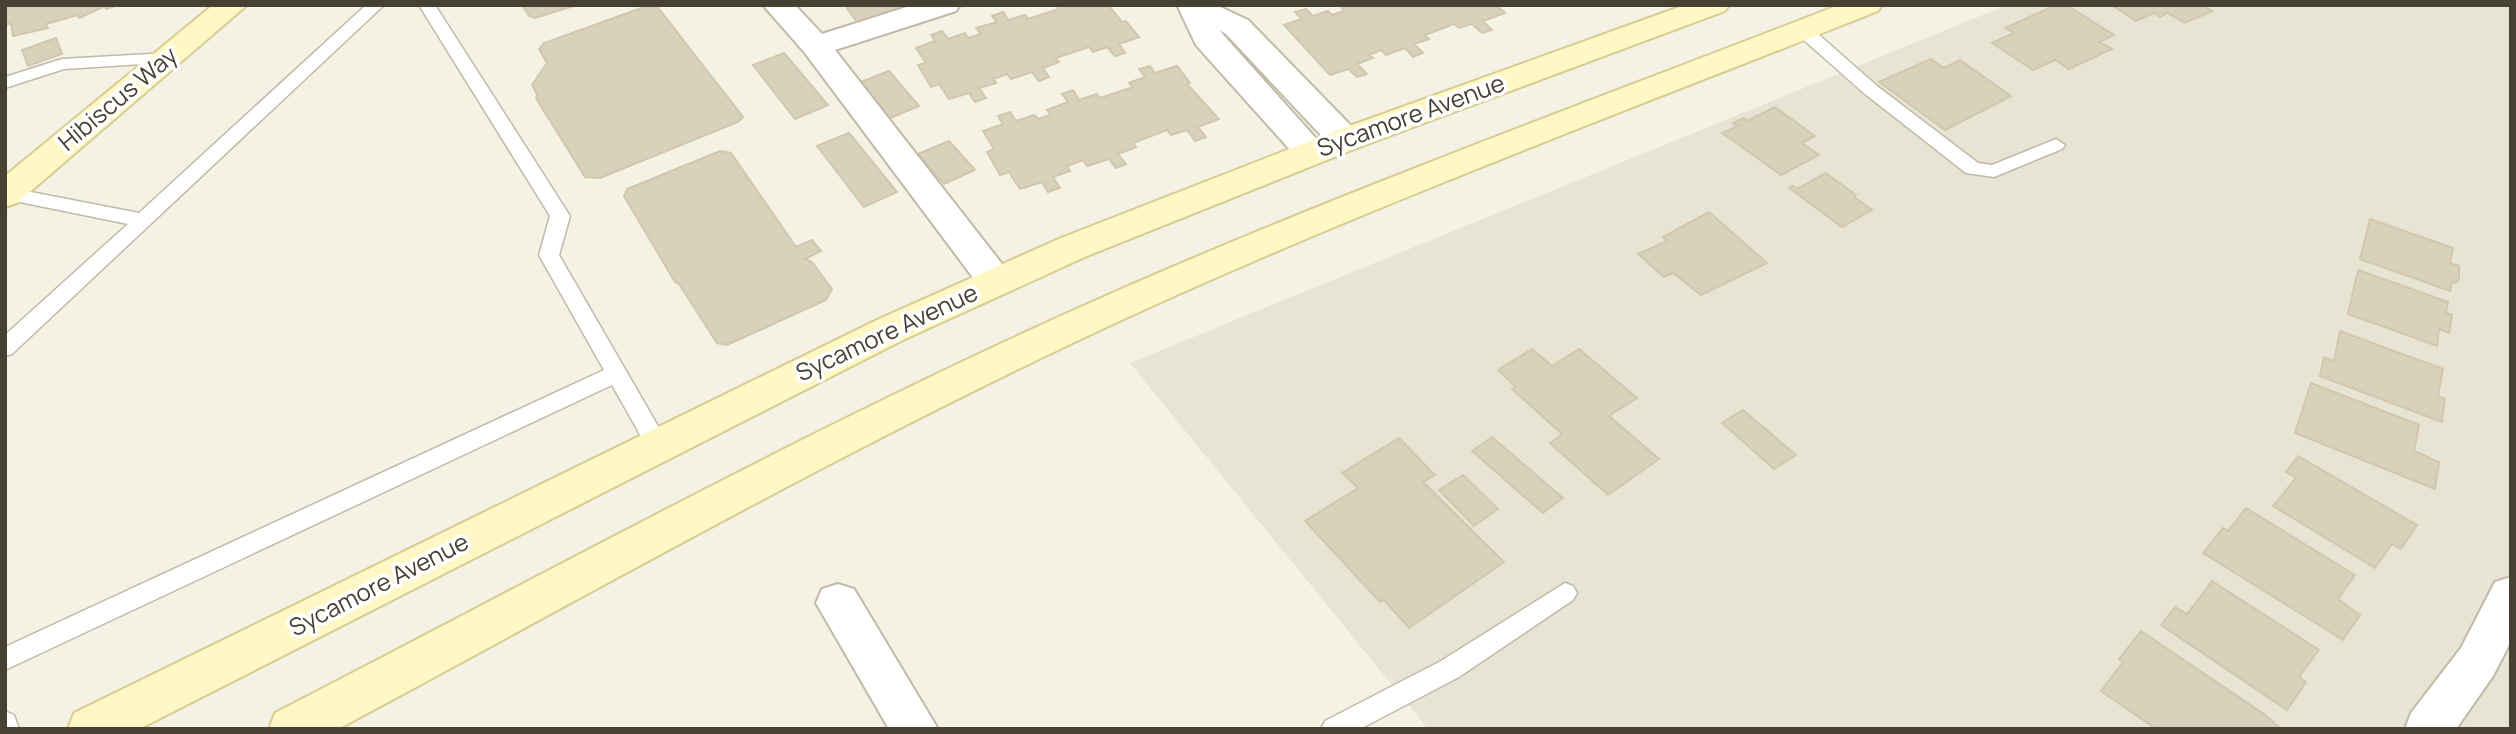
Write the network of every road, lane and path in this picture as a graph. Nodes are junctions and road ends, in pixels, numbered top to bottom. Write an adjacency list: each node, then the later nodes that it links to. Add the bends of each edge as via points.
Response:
1 (232, 5): 11 (main road, Hibiscus Way)
2 (376, 5): 16 (lane)
3 (427, 5): 19 (lane, via 560,216 549,255)
4 (778, 5): 10 (street)
5 (945, 5): 10 (street)
6 (1193, 5): 14 (street, via 1207,38)
7 (1714, 5): 14 (main road, Sycamore Avenue)
8 (1867, 5): 9 (main road)
9 (1803, 30): 13 (lane, via 1973,169 1994,171); 28 (main road, via 1310,223 1041,342 907,405)
10 (816, 46): 17 (street)
11 (167, 58): 12 (lane, via 62,64); 15 (main road, Hibiscus Way)
12 (5, 83)
13 (2056, 145)
14 (1328, 146): 17 (main road, Sycamore Avenue)
15 (6, 194): 16 (lane)
16 (143, 220): 18 (lane)
17 (996, 282): 20 (main road, Sycamore Avenue)
18 (5, 348)
19 (617, 373): 20 (lane); 24 (lane)
20 (658, 446): 27 (main road, Sycamore Avenue)
21 (1564, 593): 30 (lane, via 1450,669)
22 (2511, 596): 31 (street, via 2477,662)
23 (838, 603): 29 (street)
24 (5, 659)
25 (5, 723): 26 (lane)
26 (6, 729)
27 (91, 729)
28 (292, 729)
29 (915, 729)
30 (1334, 729)
31 (2428, 729)

